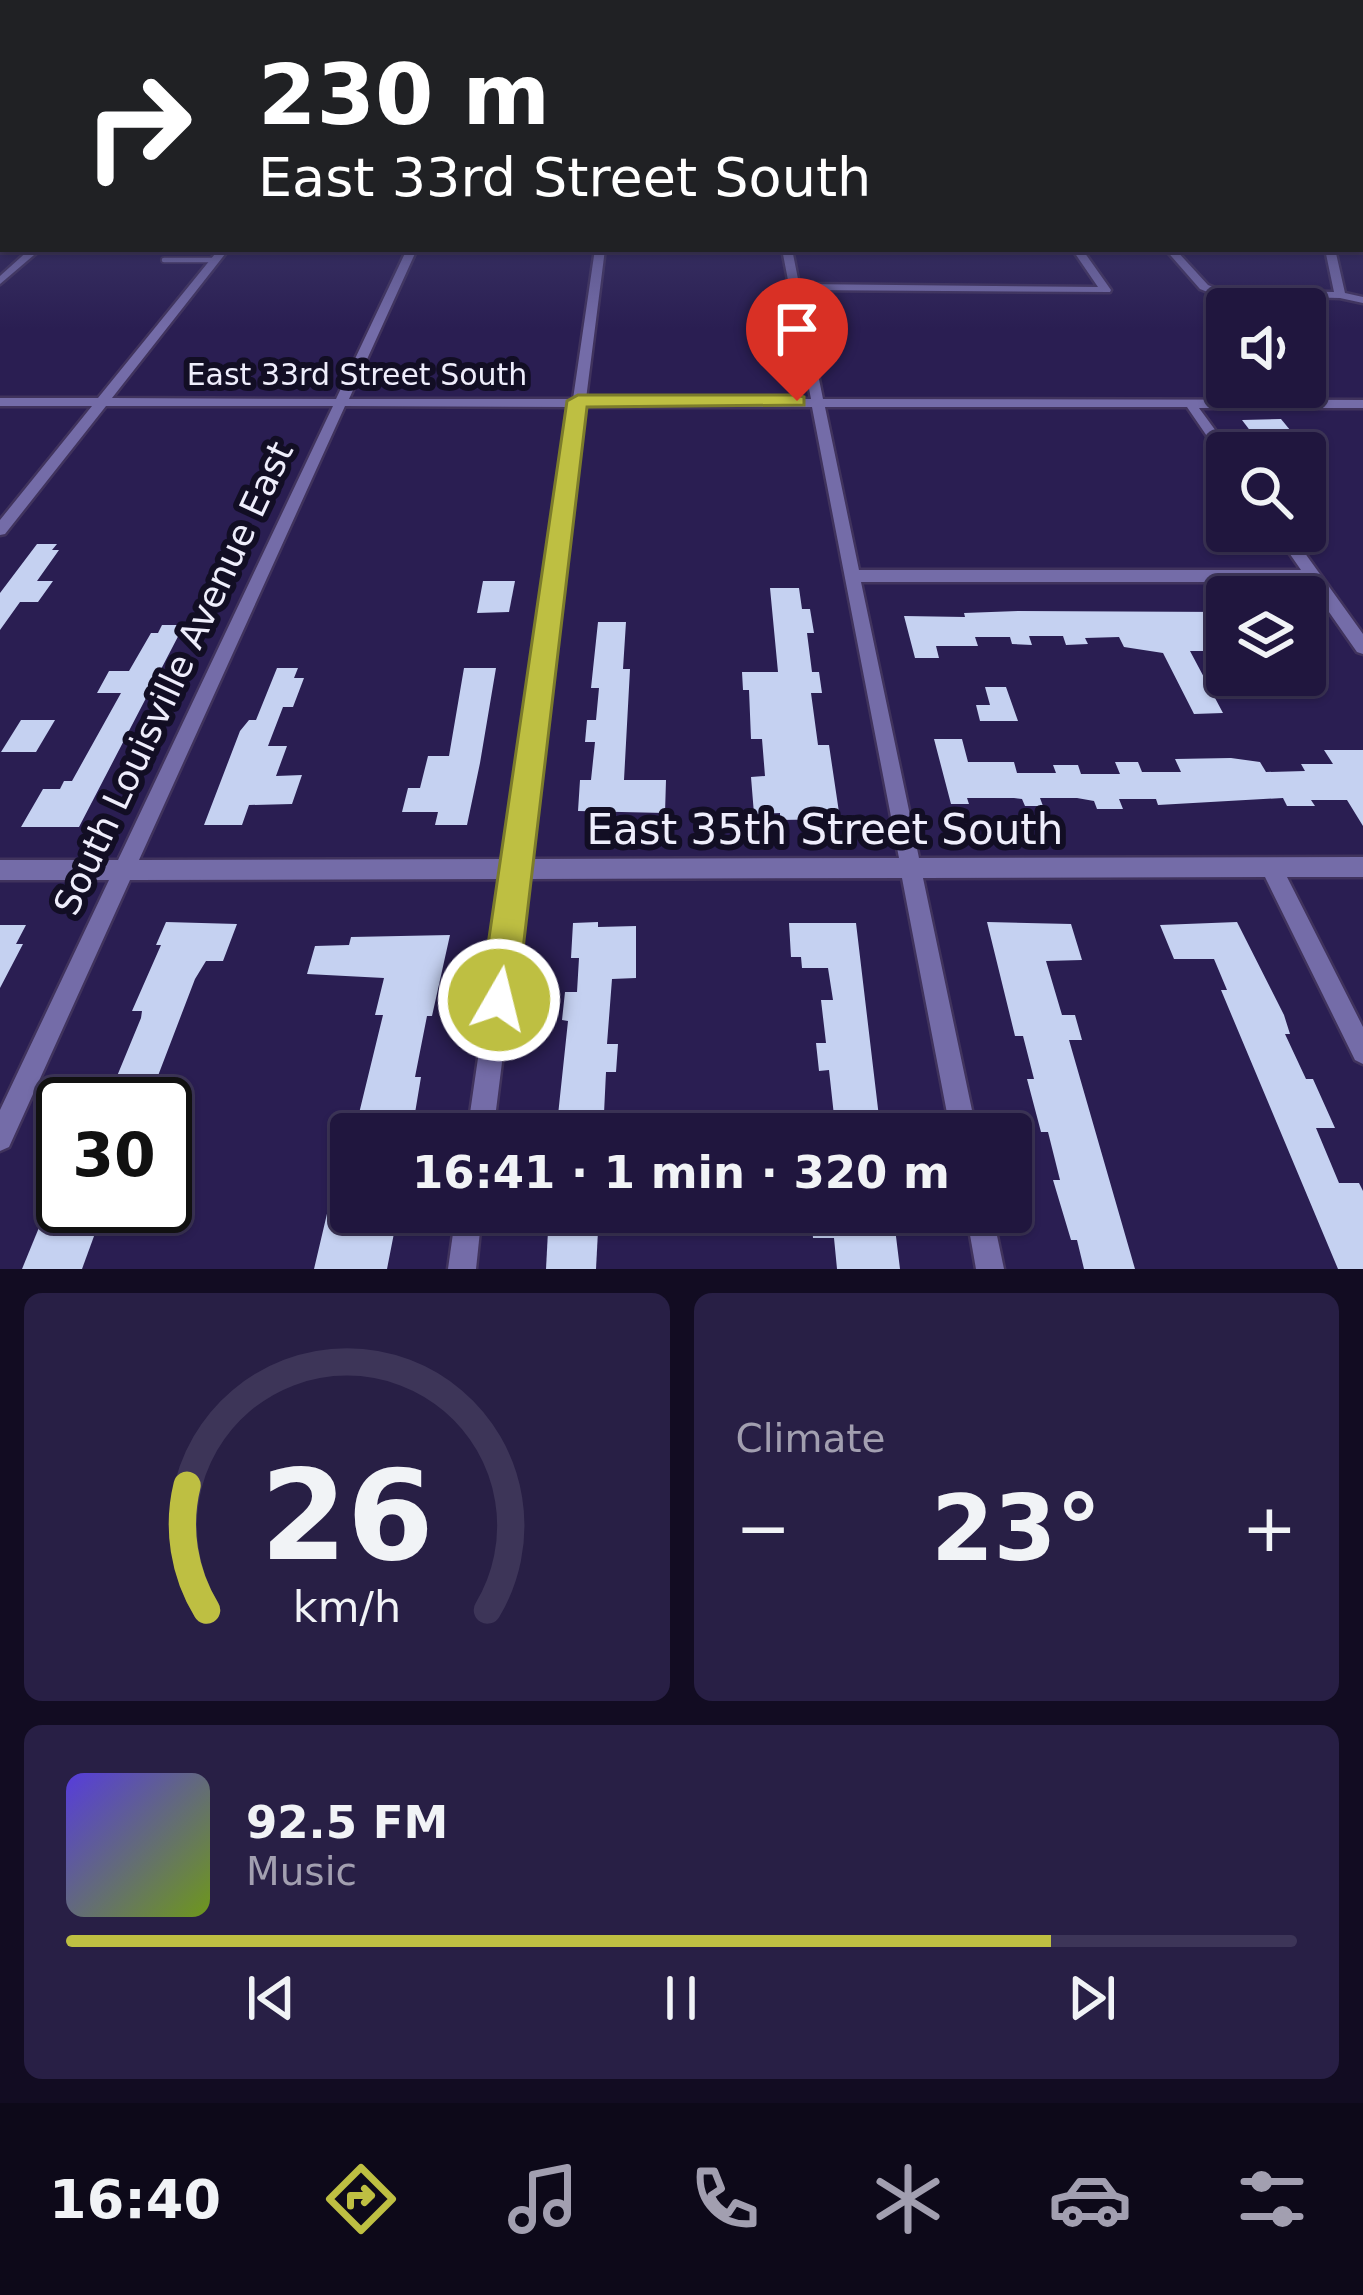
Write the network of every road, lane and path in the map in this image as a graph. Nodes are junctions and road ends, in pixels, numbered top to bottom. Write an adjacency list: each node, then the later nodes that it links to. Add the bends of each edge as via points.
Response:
1 (33, 252): 10 (street)
2 (411, 252): 18 (street, South Louisville Avenue East)
3 (600, 252): 14 (street)
4 (787, 252): 11 (street)
5 (1079, 252): 11 (street, via 1106,290)
6 (1173, 252): 12 (street, via 1220,293)
7 (1331, 252): 12 (street)
8 (220, 254): 9 (lane); 17 (street)
9 (164, 260)
10 (0, 281)
11 (793, 287): 15 (street)
12 (1340, 295): 13 (street)
13 (1363, 300)
14 (578, 401): 15 (street, East 33rd Street South); 18 (street, East 33rd Street South); 32 (street)
15 (818, 401): 19 (street, East 33rd Street South); 24 (street)
16 (0, 402): 17 (street, East 33rd Street South)
17 (102, 402): 18 (street, East 33rd Street South); 22 (street)
18 (339, 402): 33 (street, South Louisville Avenue East)
19 (1189, 402): 20 (street, East 33rd Street South); 21 (street)
20 (1363, 404)
21 (1211, 432)
22 (0, 530)
23 (1296, 552): 26 (street)
24 (854, 576): 25 (street); 31 (street)
25 (1206, 576)
26 (1313, 576)
27 (1326, 594): 28 (street)
28 (1363, 647)
29 (1271, 867): 30 (street, East 35th Street South); 31 (street, East 35th Street South); 35 (street)
30 (1363, 867)
31 (911, 868): 32 (street, East 35th Street South); 37 (street)
32 (516, 869): 33 (street, East 35th Street South); 36 (street)
33 (125, 870): 34 (street, East 35th Street South); 38 (street, South Louisville Avenue East)
34 (0, 871)
35 (1363, 1052)
36 (483, 1113)
37 (960, 1113)
38 (0, 1138)
39 (467, 1233): 41 (street)
40 (983, 1233): 42 (street)
41 (462, 1269)
42 (990, 1269)

